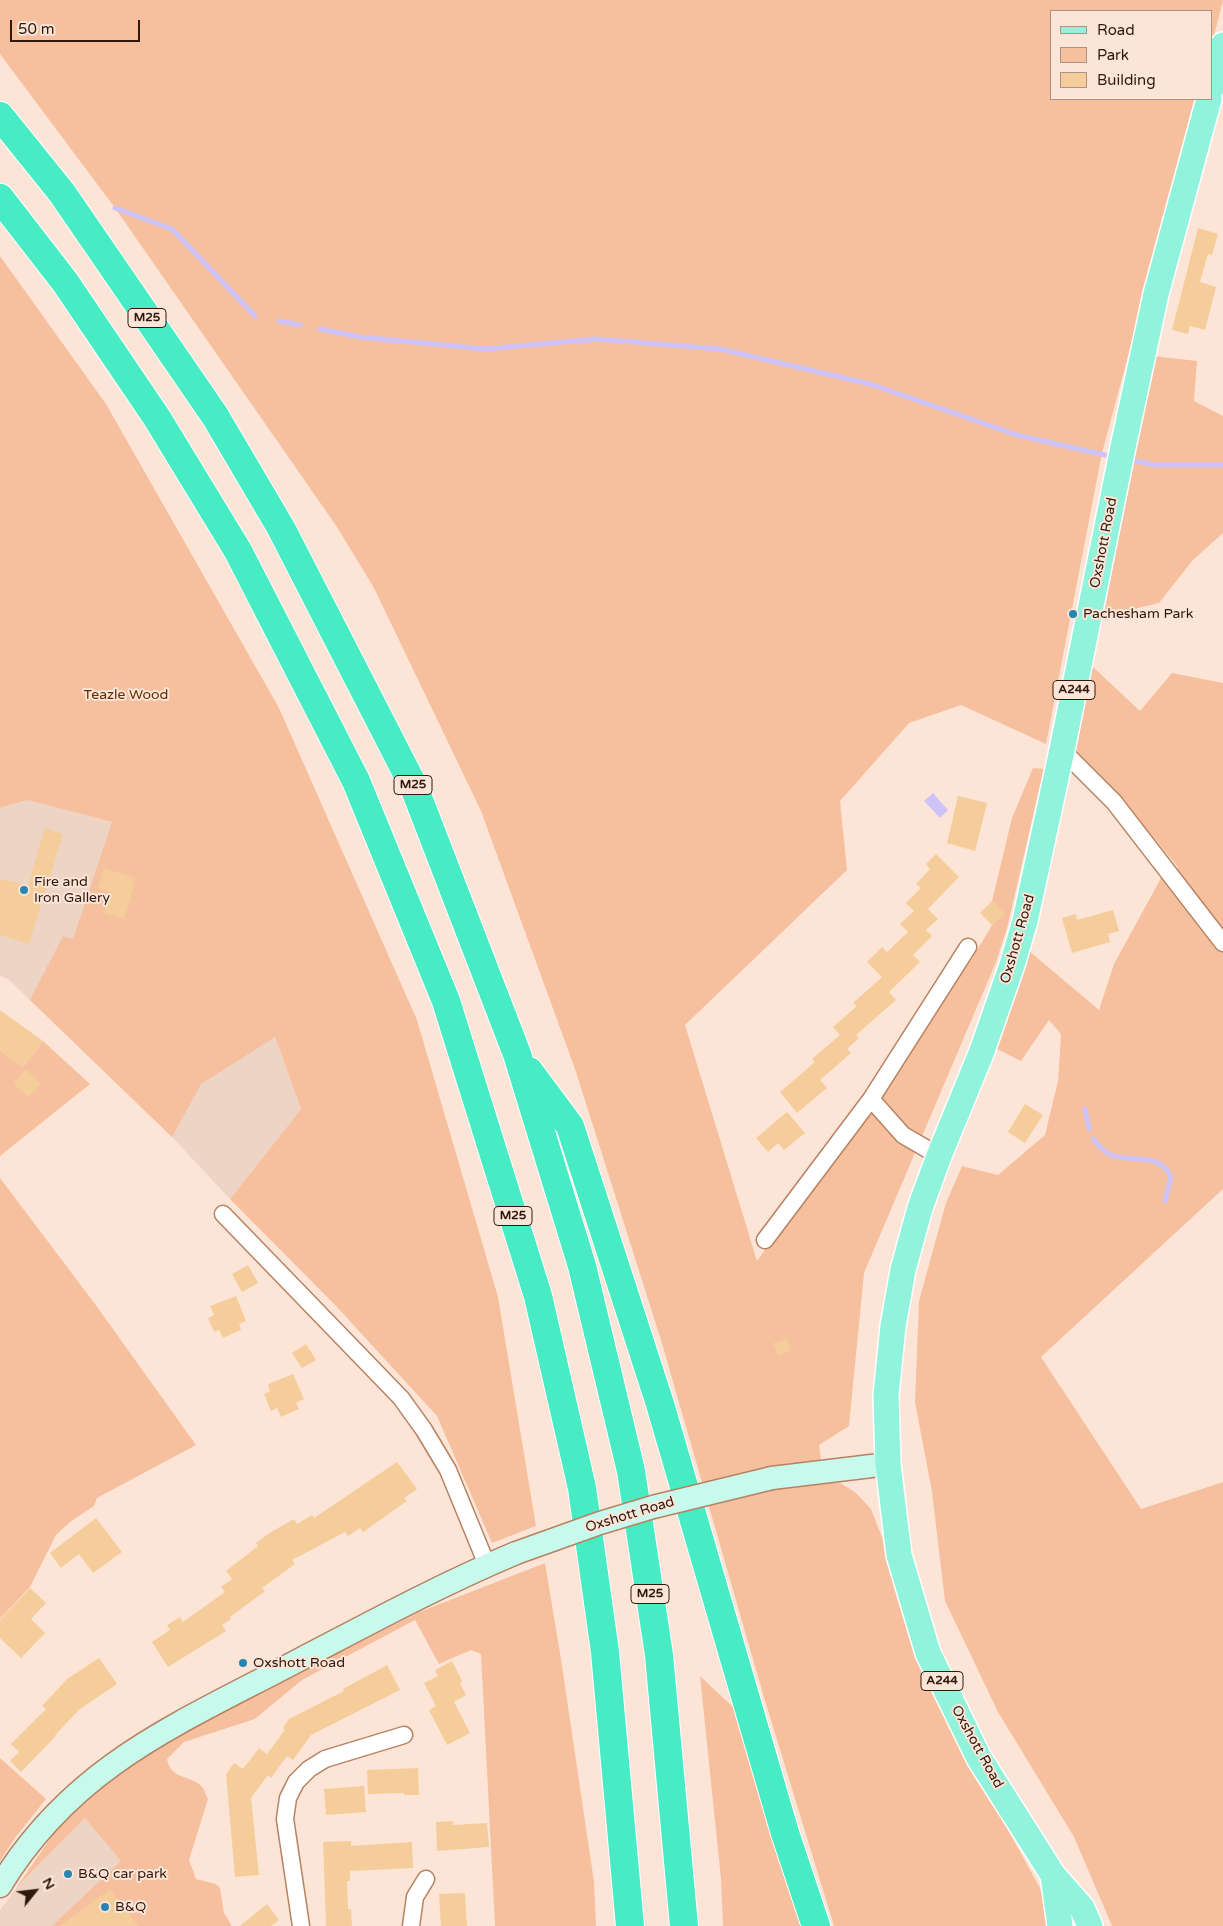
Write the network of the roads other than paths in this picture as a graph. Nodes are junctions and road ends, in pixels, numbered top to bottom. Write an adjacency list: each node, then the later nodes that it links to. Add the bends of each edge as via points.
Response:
1 (1223, 45): 2 (main road)
2 (1213, 83)
3 (1208, 100): 6 (main road, Oxshott Road / A244, via 1156,294)
4 (0, 116): 9 (highway, M25, via 62,193 215,416 282,528 414,787)
5 (0, 198): 22 (highway, M25, via 65,282 157,418 238,551 356,781 446,1001 538,1296 582,1488 606,1652)
6 (1062, 750): 7 (street, via 1114,802); 11 (main road, Oxshott Road / A244, via 1025,921 1012,965 982,1051)
7 (1223, 943)
8 (968, 947): 10 (street)
9 (517, 1054): 23 (highway, M25, via 582,1266 630,1471 659,1655); 24 (highway, M25, via 570,1126 660,1404 785,1833)
10 (870, 1099): 11 (street, via 903,1135); 13 (street)
11 (939, 1156): 14 (main road, Oxshott Road / A244, via 920,1208 892,1326 886,1395)
12 (223, 1214): 15 (street, via 400,1398 448,1470)
13 (765, 1240)
14 (888, 1464): 15 (main road, Oxshott Road, bridge, via 772,1478 653,1507 600,1522); 17 (main road, Oxshott Road / A244, via 899,1555 928,1653 979,1758)
15 (487, 1565): 19 (main road, Oxshott Road, via 182,1720 129,1752 56,1811 17,1857)
16 (404, 1735): 20 (street, via 325,1759 296,1782 288,1798 285,1819)
17 (1053, 1875): 25 (main road, Oxshott Road / A244); 26 (main road, Oxshott Road / A244, via 1082,1908)
18 (426, 1879): 21 (street, via 415,1897)
19 (0, 1886)
20 (301, 1926)
21 (411, 1926)
22 (630, 1926)
23 (684, 1926)
24 (816, 1926)
25 (1060, 1926)
26 (1090, 1926)

